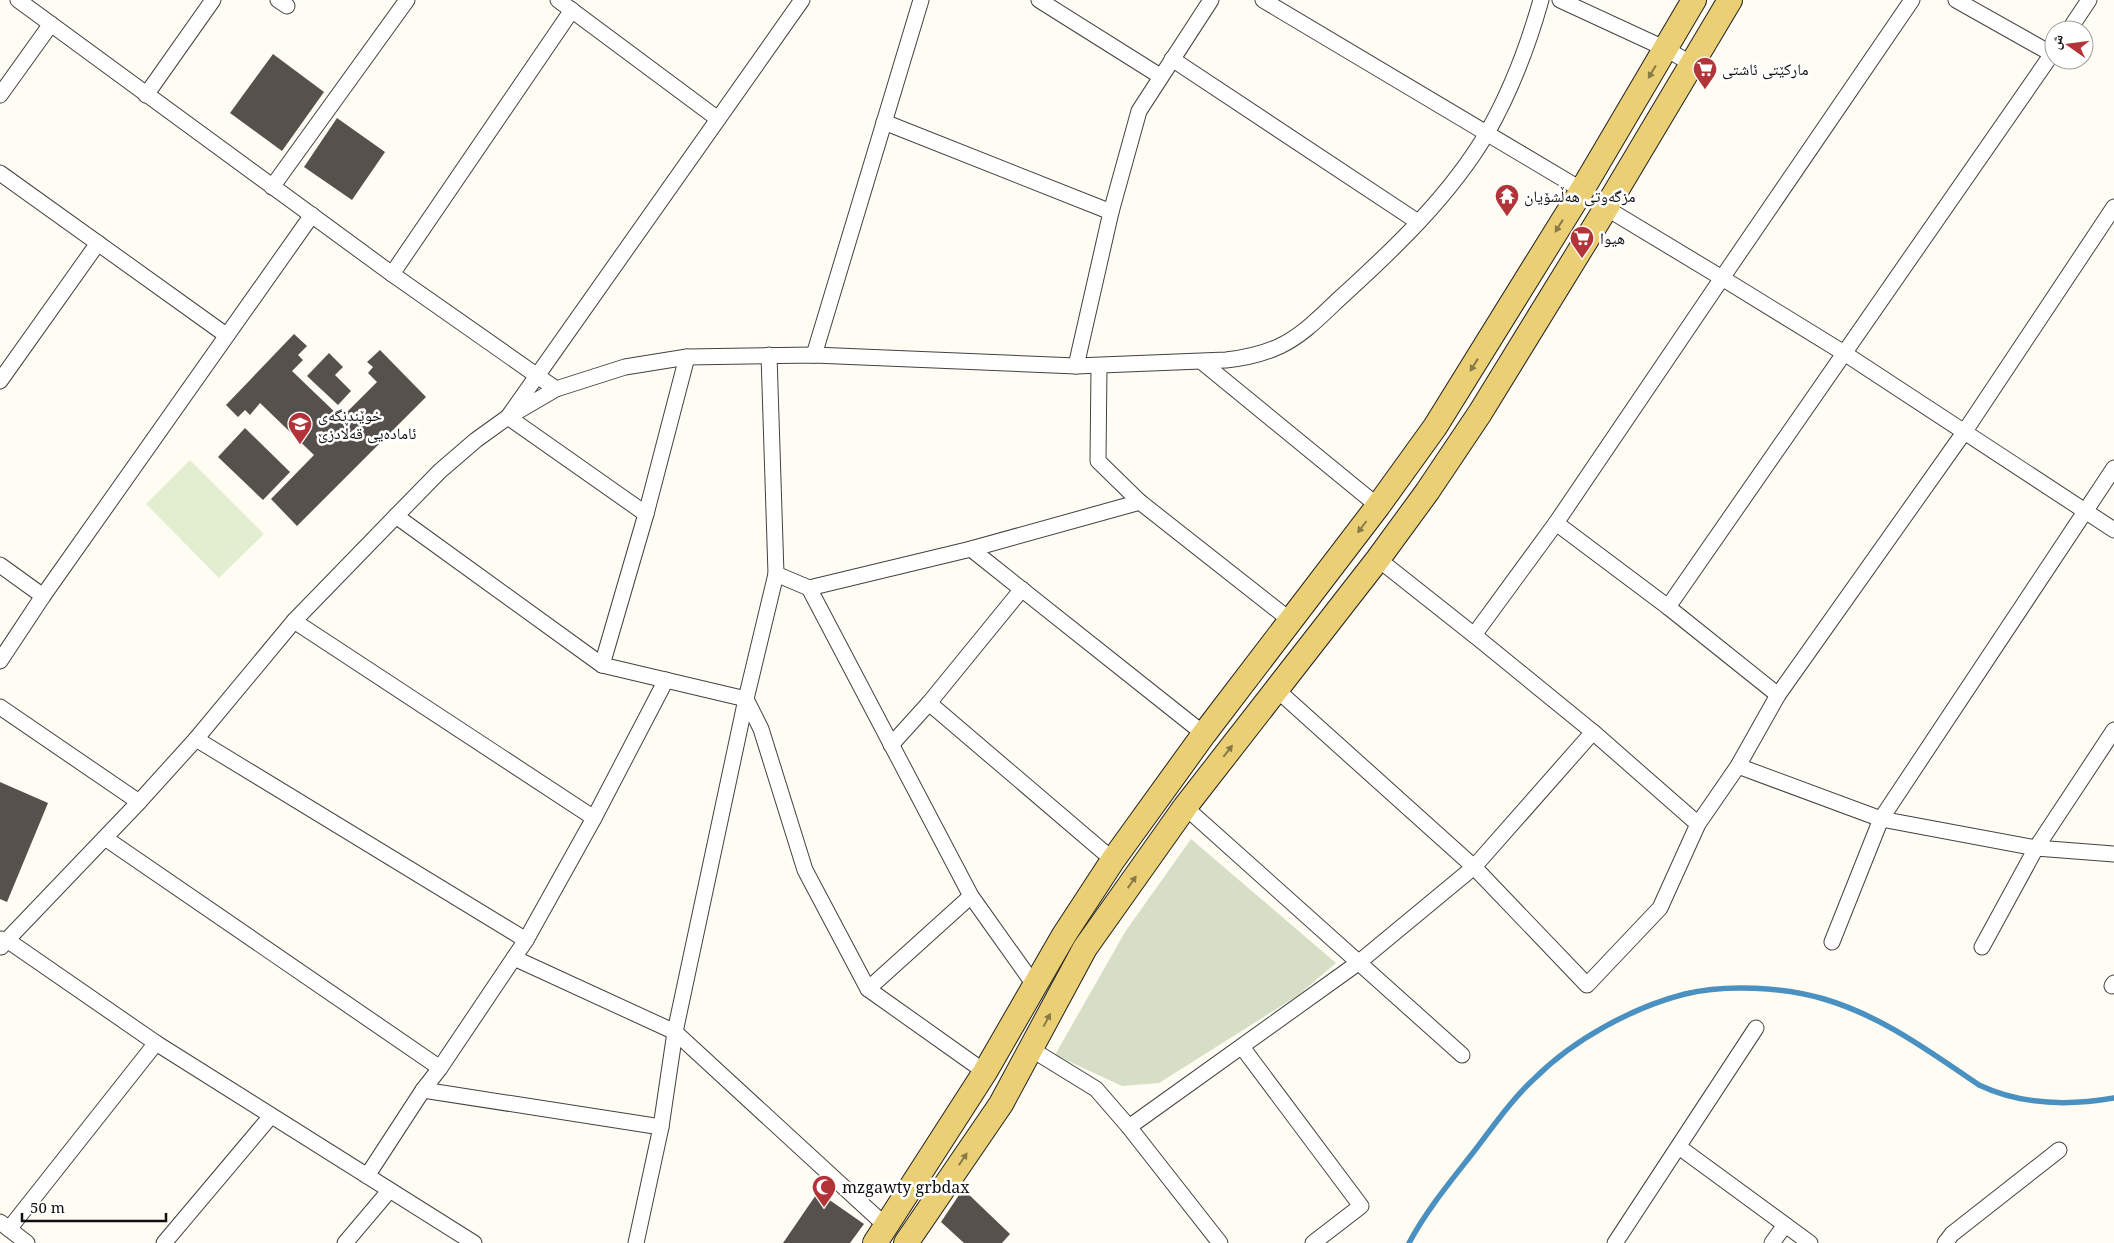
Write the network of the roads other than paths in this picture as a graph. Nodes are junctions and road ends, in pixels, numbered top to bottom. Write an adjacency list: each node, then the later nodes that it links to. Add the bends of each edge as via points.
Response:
1 (18, 0): 19 (street)
2 (213, 0): 27 (street)
3 (407, 0): 32 (street)
4 (558, 0): 17 (street)
5 (921, 0): 29 (street)
6 (1039, 0): 25 (street)
7 (1211, 0): 22 (street)
8 (1263, 0): 30 (street)
9 (1541, 0): 30 (street, via 1518,67)
10 (1560, 0): 21 (street)
11 (1694, 0): 21 (main road)
12 (1730, 0): 23 (main road)
13 (1912, 0): 41 (street)
14 (1956, 0): 20 (street)
15 (2089, 0): 18 (street)
16 (801, 1): 28 (street)
17 (572, 10): 28 (street); 40 (street)
18 (2076, 20)
19 (51, 24): 26 (street); 27 (street)
20 (2044, 47)
21 (1666, 49): 23 (street); 33 (main road, one-way to 33)
22 (1172, 59): 25 (street); 38 (street)
23 (1692, 64): 35 (main road)
24 (2044, 65): 43 (street)
25 (1160, 76): 36 (street, via 1139,111)
26 (0, 95)
27 (146, 95): 32 (street)
28 (718, 119): 50 (street)
29 (884, 122): 36 (street); 45 (street)
30 (1487, 133): 33 (street); 38 (street)
31 (0, 173): 39 (street)
32 (272, 187): 37 (street)
33 (1582, 190): 57 (main road, one-way to 57, via 1435,427)
34 (2114, 207): 54 (street)
35 (1606, 208): 41 (street); 64 (main road, via 1480,413)
36 (1111, 212): 48 (street)
37 (312, 215): 40 (street); 42 (street)
38 (1418, 222): 47 (street, via 1297,336 1280,346 1245,358)
39 (98, 243): 42 (street); 51 (street)
40 (392, 274): 50 (street)
41 (1722, 278): 43 (street); 61 (street)
42 (226, 335): 69 (street)
43 (1844, 353): 54 (street); 70 (street)
44 (769, 355): 45 (street); 46 (street); 66 (street)
45 (814, 355): 48 (street)
46 (687, 358): 52 (street, via 625,367); 59 (street)
47 (1202, 362): 49 (street); 57 (street)
48 (1076, 366): 49 (street)
49 (1100, 366): 56 (street, via 1098,461)
50 (537, 376): 52 (street); 53 (street)
51 (0, 380)
52 (556, 389): 53 (street)
53 (508, 416): 59 (street); 60 (street, via 440,471)
54 (1965, 431): 58 (street); 78 (street)
55 (2114, 468): 58 (street)
56 (1140, 502): 63 (street); 71 (street)
57 (1378, 506): 71 (main road, one-way to 71)
58 (2086, 512): 62 (street); 91 (street)
59 (646, 514): 75 (street)
60 (396, 516): 72 (street); 75 (street)
61 (1556, 523): 70 (street); 73 (street)
62 (2114, 530)
63 (971, 549): 67 (street); 68 (street)
64 (1378, 559): 73 (street); 77 (main road)
65 (0, 565): 69 (street)
66 (776, 574): 67 (street); 79 (street)
67 (809, 588): 86 (street)
68 (1022, 589): 80 (street); 84 (street)
69 (43, 596): 74 (street)
70 (1668, 607): 78 (street)
71 (1290, 620): 84 (main road)
72 (294, 621): 85 (street); 90 (street)
73 (1474, 635): 83 (street)
74 (0, 661)
75 (602, 665): 76 (street)
76 (666, 680): 79 (street); 90 (street)
77 (1276, 689): 89 (main road, one-way to 77); 97 (street)
78 (1778, 695): 87 (street)
79 (746, 699): 106 (street, via 761,729 805,870); 108 (street)
80 (930, 703): 86 (street); 96 (street)
81 (0, 707): 88 (street)
82 (2114, 730): 94 (street)
83 (1593, 732): 92 (street); 97 (street)
84 (1204, 734): 96 (main road)
85 (196, 739): 88 (street); 99 (street)
86 (891, 745): 98 (street)
87 (1738, 766): 91 (street); 92 (street)
88 (139, 802): 93 (street)
89 (1185, 807): 104 (street); 111 (main road, one-way to 89, via 1085,948)
90 (594, 818): 99 (street)
91 (1881, 819): 94 (street); 101 (street)
92 (1698, 824): 97 (street, via 1660,908 1587,985)
93 (106, 838): 100 (street); 113 (street)
94 (2036, 848): 95 (street); 102 (street)
95 (2114, 854)
96 (1113, 860): 105 (main road, via 1064,934)
97 (1474, 867): 104 (street)
98 (971, 896): 105 (street); 106 (street)
99 (526, 940): 103 (street)
100 (2, 942): 109 (street)
101 (1832, 942)
102 (1982, 947)
103 (514, 958): 108 (street); 113 (street)
104 (1358, 962): 110 (street); 112 (street)
105 (1035, 986): 114 (main road)
106 (868, 989): 114 (street)
107 (1756, 1028): 119 (street)
108 (675, 1032): 117 (street); 125 (street)
109 (156, 1042): 116 (street); 124 (street)
110 (1242, 1046): 118 (street); 133 (street, via 1361,1206)
111 (1031, 1049): 118 (street, via 1096,1089); 131 (main road, one-way to 111, via 1001,1104)
112 (1462, 1055)
113 (440, 1068): 115 (street)
114 (985, 1072): 125 (main road)
115 (423, 1090): 117 (street); 121 (street)
116 (271, 1116): 121 (street); 127 (street)
117 (661, 1126): 130 (street)
118 (1129, 1128): 132 (street)
119 (1679, 1147): 123 (street); 134 (street)
120 (2059, 1150): 137 (street, via 1952,1234)
121 (367, 1176): 122 (street)
122 (389, 1191): 128 (street); 129 (street)
123 (1785, 1225): 135 (street); 136 (street)
124 (5, 1226): 126 (street)
125 (881, 1235)
126 (27, 1243)
127 (164, 1243)
128 (345, 1243)
129 (474, 1243)
130 (636, 1243)
131 (906, 1243)
132 (1220, 1243)
133 (1313, 1243)
134 (1615, 1243)
135 (1772, 1243)
136 (1810, 1243)
137 (1945, 1243)

